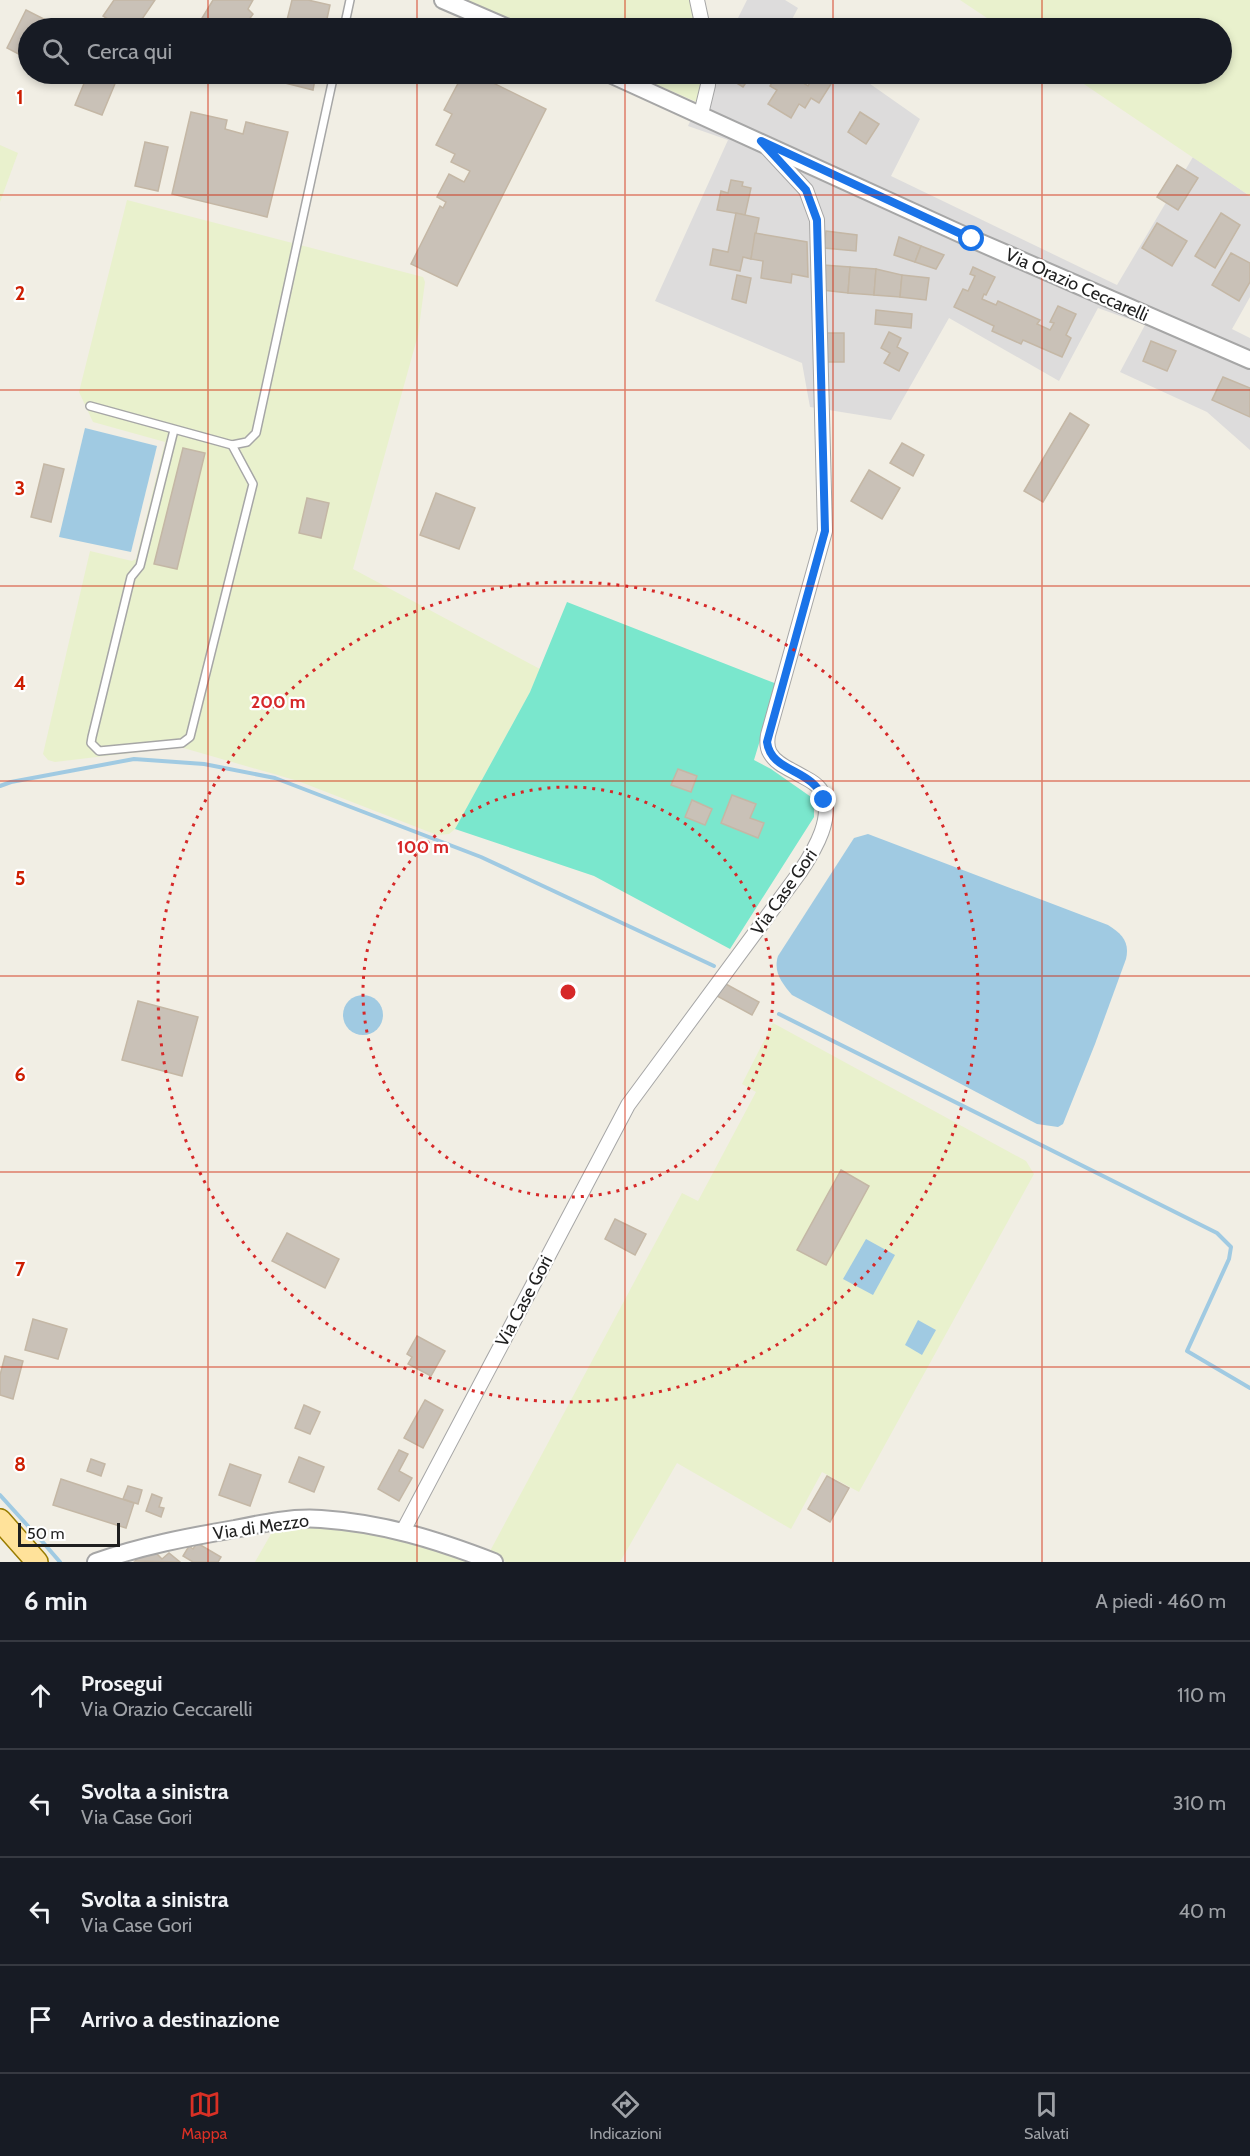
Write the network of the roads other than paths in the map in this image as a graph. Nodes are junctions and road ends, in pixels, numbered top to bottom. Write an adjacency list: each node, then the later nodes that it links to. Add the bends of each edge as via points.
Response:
1 (350, 0): 4 (lane)
2 (443, 0): 5 (street)
3 (697, 0): 6 (street)
4 (346, 18)
5 (485, 18)
6 (701, 18)
7 (332, 84): 15 (lane, via 256,433 248,442)
8 (633, 84): 10 (street, Via Orazio Ceccarelli)
9 (708, 84): 10 (street)
10 (701, 114): 11 (street, Via Orazio Ceccarelli)
11 (761, 141): 12 (street, Via Orazio Ceccarelli, via 972,239); 17 (street, Via Case Gori, via 806,190 817,220 825,531 767,742 768,751 778,762 821,790 825,814 822,829 800,872 628,1106)
12 (1250, 360)
13 (90, 406): 14 (lane)
14 (174, 430): 15 (lane); 15 (lane, via 141,566 131,577 92,737 92,744 99,751 182,744 190,737 253,484)
15 (232, 445)
16 (0, 1520): 18 (main road)
17 (403, 1531): 19 (street, Via di Mezzo, via 331,1520 289,1519 175,1539); 20 (street, Via di Mezzo)
18 (38, 1562)
19 (96, 1562)
20 (494, 1562)

